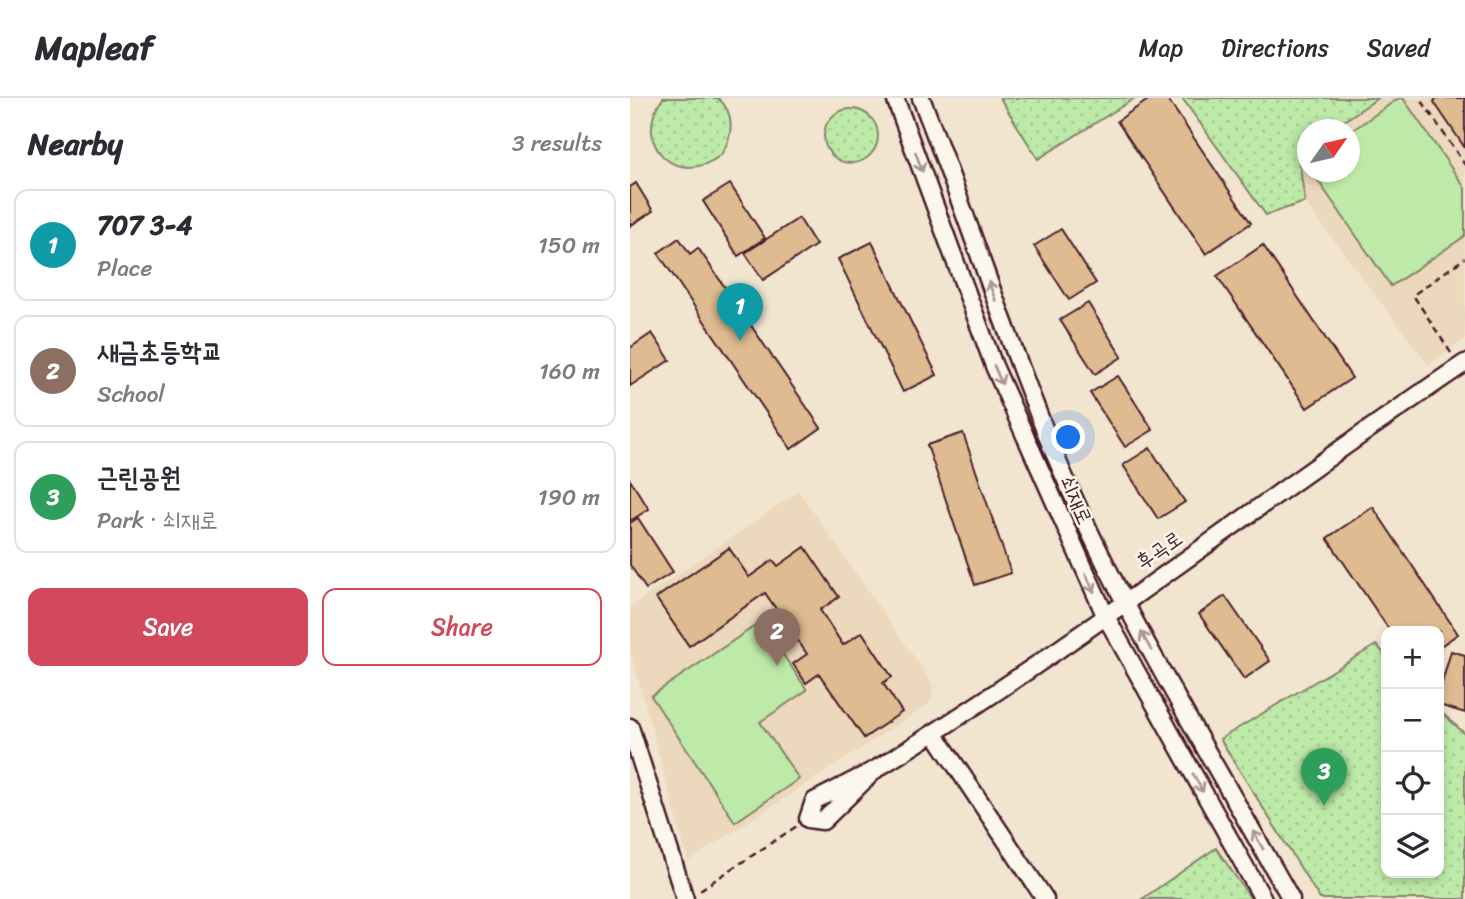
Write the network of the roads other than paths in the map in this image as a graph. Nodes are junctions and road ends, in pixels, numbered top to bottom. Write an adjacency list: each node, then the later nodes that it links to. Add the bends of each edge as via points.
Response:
1 (895, 98): 5 (street, 쇠재로, one-way to 5, via 994,366)
2 (921, 98): 4 (street, 쇠재로, one-way to 2, via 1056,457)
3 (1462, 365): 4 (street, 후곡로)
4 (1124, 601): 5 (street, 후곡로); 12 (street, 쇠재로, one-way to 4)
5 (1105, 615): 7 (street, 후곡로); 11 (street, 쇠재로, one-way to 11)
6 (630, 727): 9 (street)
7 (934, 733): 8 (street, 후곡로, via 814,801); 10 (street)
8 (808, 819)
9 (691, 895)
10 (1045, 899)
11 (1263, 899)
12 (1291, 899)

